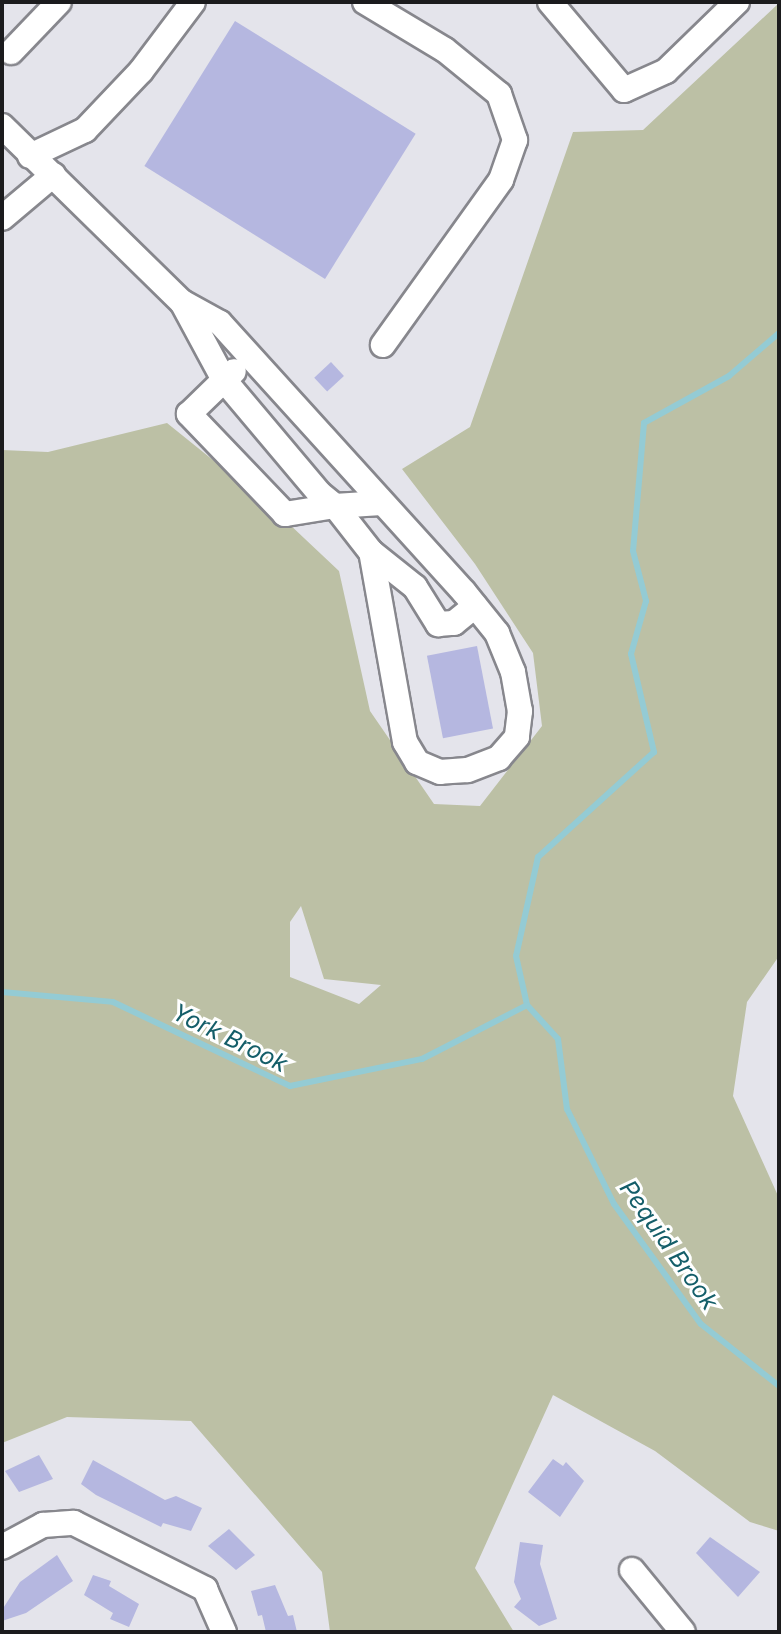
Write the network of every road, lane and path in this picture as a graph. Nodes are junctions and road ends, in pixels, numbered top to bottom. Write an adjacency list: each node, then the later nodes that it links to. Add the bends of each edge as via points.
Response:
1 (59, 2): 6 (street)
2 (193, 2): 8 (street, via 141,71 85,130)
3 (365, 2): 12 (street, via 445,50 499,94 515,140 501,180)
4 (550, 2): 5 (street, via 624,90 666,71)
5 (737, 2)
6 (5, 52)
7 (2, 126): 8 (street)
8 (30, 156): 9 (street)
9 (53, 175): 10 (street); 11 (street)
10 (2, 218)
11 (182, 302): 13 (street, via 220,323); 14 (street)
12 (383, 345)
13 (251, 356): 14 (street); 15 (street)
14 (224, 380): 16 (street); 16 (street, via 189,414 285,514)
15 (381, 503): 16 (street); 18 (street)
16 (335, 506): 17 (street)
17 (371, 552): 19 (street); 20 (street, via 405,742 417,762 440,772 467,770 499,758 517,737 520,711 513,672 497,633)
18 (446, 573): 19 (street); 20 (street)
19 (415, 587): 20 (street, via 438,624 454,623)
20 (475, 606)
21 (2, 1547): 23 (street, via 43,1525 74,1523 205,1589)
22 (632, 1570): 24 (street)
23 (224, 1632)
24 (683, 1632)

